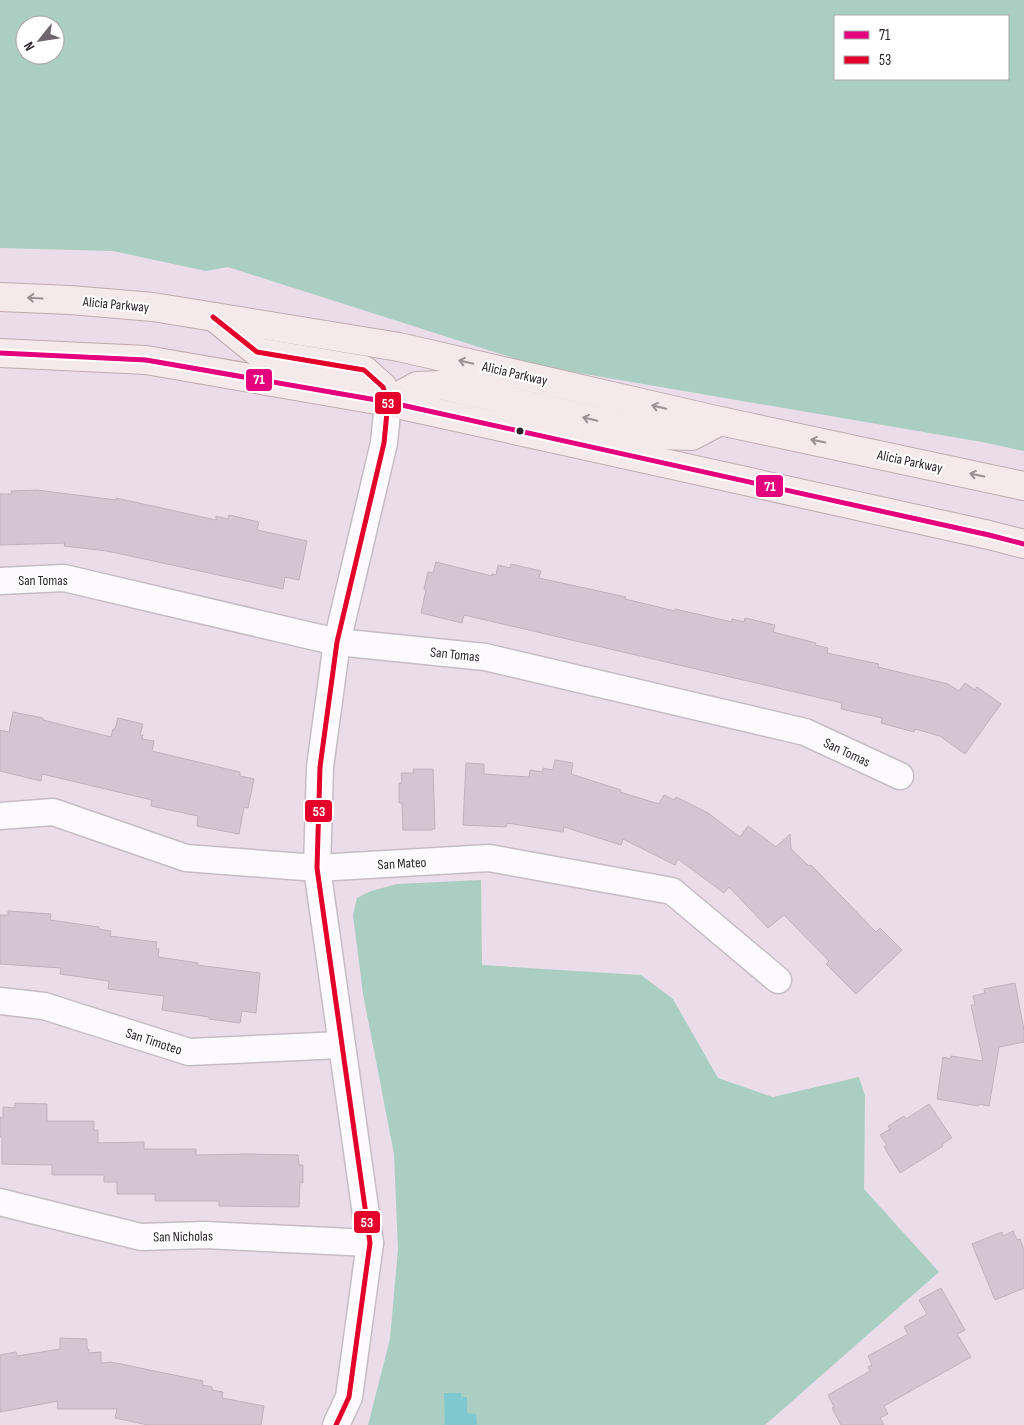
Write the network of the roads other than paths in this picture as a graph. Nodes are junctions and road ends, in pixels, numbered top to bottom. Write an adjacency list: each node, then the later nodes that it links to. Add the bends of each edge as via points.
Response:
1 (0, 297): 2 (main road, Alicia Parkway, one-way to 1, via 152,307)
2 (213, 316): 4 (main road, via 257,352 364,370 383,387); 5 (main road, Alicia Parkway, one-way to 2, via 399,347)
3 (0, 353): 4 (main road, via 146,360)
4 (388, 402): 5 (main road, one-way to 4, via 692,436 657,435 440,385 417,386); 7 (main road); 9 (street, via 384,443)
5 (720, 421): 6 (main road, Alicia Parkway, one-way to 5)
6 (1024, 486)
7 (1024, 544)
8 (0, 581): 9 (street, San Tomas, via 64,578)
9 (337, 642): 10 (street, San Tomas, via 486,657 805,732); 12 (street, via 320,767)
10 (900, 776)
11 (0, 816): 12 (street, San Mateo, via 53,812 186,858)
12 (317, 868): 13 (street, San Mateo, via 488,858 672,891); 15 (street)
13 (778, 980)
14 (0, 1001): 15 (street, San Timoteo, via 44,1006 190,1052)
15 (341, 1045): 17 (street)
16 (0, 1202): 17 (street, San Nicholas, via 142,1237 205,1235)
17 (370, 1243): 18 (street, via 349,1398)
18 (336, 1425)

